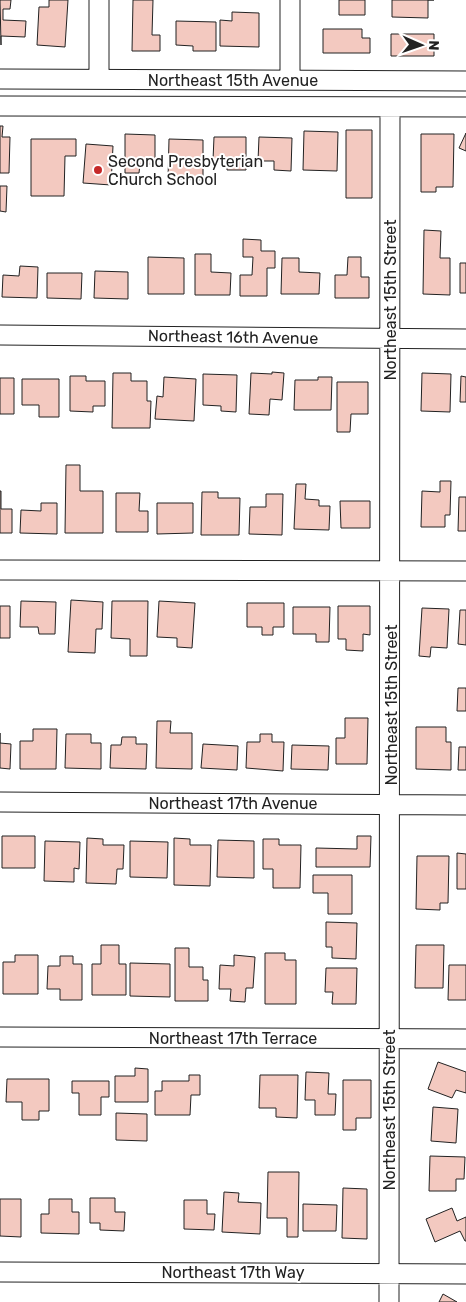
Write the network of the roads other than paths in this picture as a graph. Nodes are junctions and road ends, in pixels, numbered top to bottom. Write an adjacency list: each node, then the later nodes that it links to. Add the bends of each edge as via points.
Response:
1 (99, 0): 4 (street)
2 (290, 0): 5 (street)
3 (0, 79): 4 (street, Northeast 15th Avenue)
4 (99, 79): 5 (street, Northeast 15th Avenue)
5 (290, 80): 6 (street, Northeast 15th Avenue)
6 (466, 81)
7 (0, 106): 8 (street, Northeast 15th Avenue)
8 (390, 107): 9 (street, Northeast 15th Avenue); 11 (street, Northeast 15th Street)
9 (466, 107)
10 (0, 335): 11 (street, Northeast 16th Avenue)
11 (389, 339): 12 (street, Northeast 16th Avenue); 14 (street, Northeast 15th Street)
12 (466, 339)
13 (0, 570): 14 (street)
14 (391, 570): 15 (street); 17 (street, Northeast 15th Street)
15 (466, 571)
16 (0, 802): 17 (street, Northeast 17th Avenue)
17 (390, 804): 18 (street, Northeast 17th Avenue); 20 (street, Northeast 15th Street)
18 (466, 805)
19 (0, 1037): 20 (street, Northeast 17th Terrace)
20 (389, 1038): 21 (street, Northeast 17th Terrace); 23 (street, Northeast 15th Street)
21 (466, 1039)
22 (0, 1272): 23 (street, Northeast 17th Way)
23 (389, 1272): 24 (street, Northeast 17th Way); 25 (street, Northeast 15th Street)
24 (466, 1274)
25 (389, 1302)

